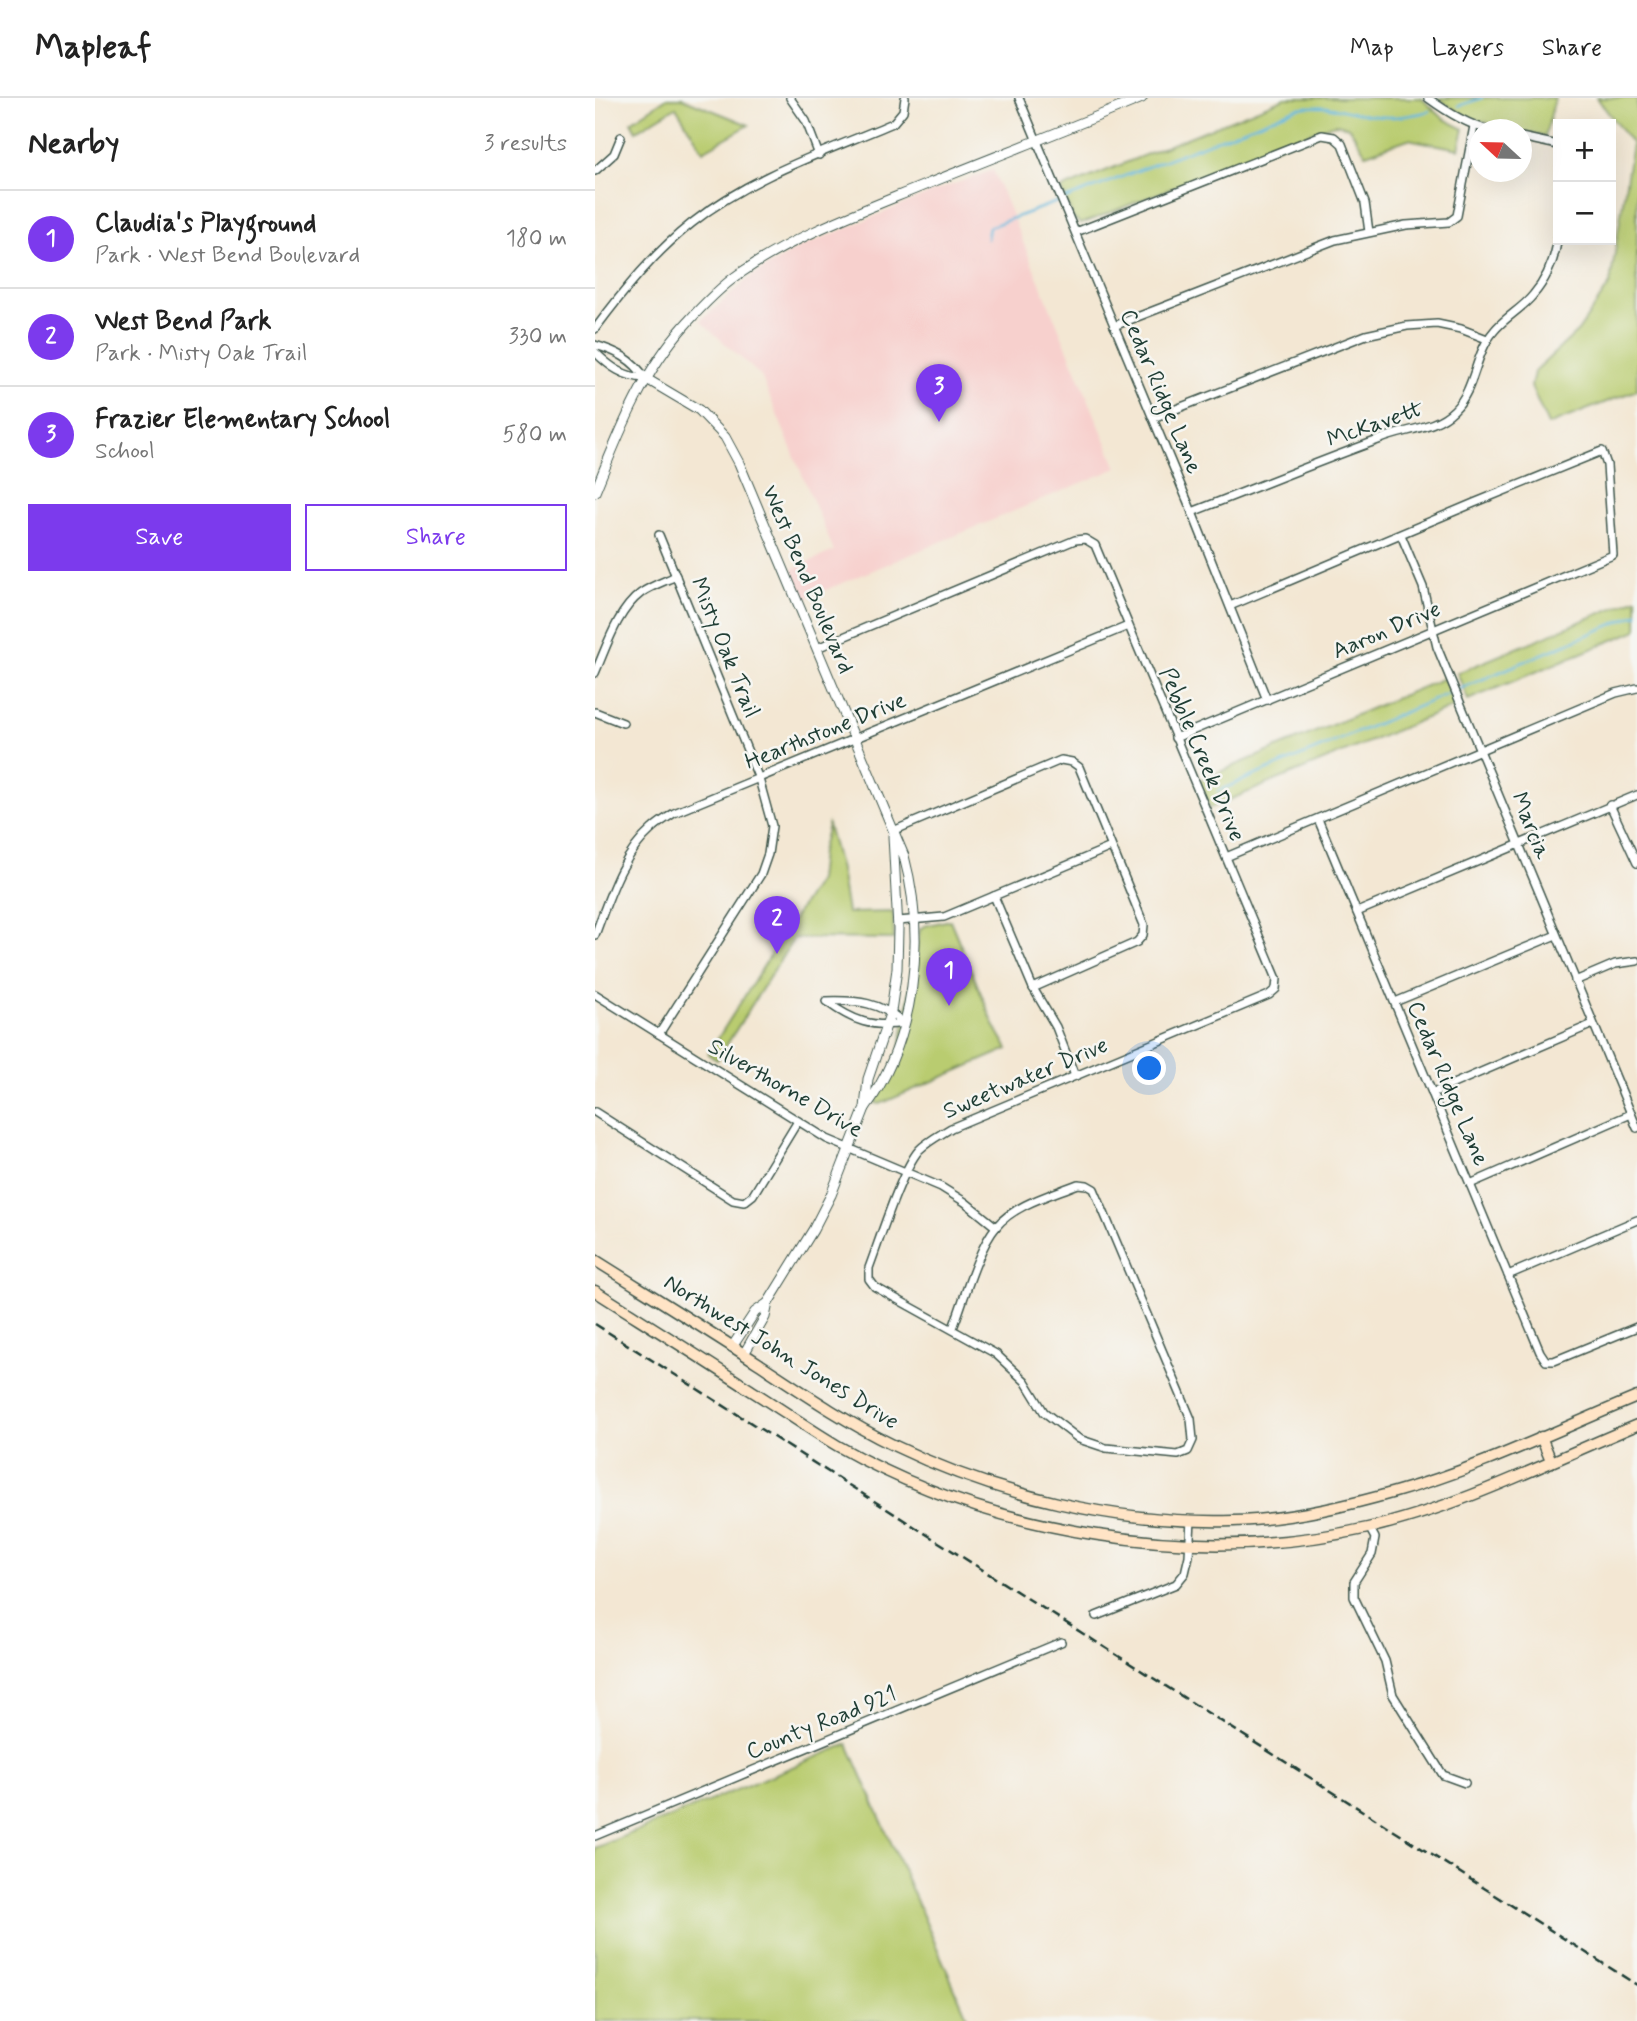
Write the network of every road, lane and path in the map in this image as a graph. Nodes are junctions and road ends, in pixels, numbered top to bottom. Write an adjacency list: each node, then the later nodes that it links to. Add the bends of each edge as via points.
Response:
1 (790, 98): 12 (street, via 806,121)
2 (905, 98): 12 (street, via 903,111 893,123)
3 (1019, 98): 9 (street, Cedar Ridge Lane)
4 (1142, 98): 6 (street)
5 (1428, 98): 7 (street)
6 (1124, 101): 9 (street)
7 (1469, 123)
8 (621, 137): 14 (street, via 614,153)
9 (1036, 139): 15 (street, Cedar Ridge Lane); 23 (street, via 782,247 714,294)
10 (1532, 139): 11 (street)
11 (1553, 144)
12 (819, 155): 19 (street, via 729,197 693,222 657,253)
13 (1469, 156): 16 (street, via 1457,216 1449,222)
14 (595, 171)
15 (1076, 232): 16 (street, via 1322,135 1342,144 1365,203); 18 (street, Cedar Ridge Lane)
16 (1369, 232): 18 (street, via 1302,252)
17 (1556, 245): 20 (street, McKavett, via 1546,276 1532,296)
18 (1114, 326): 24 (street, Cedar Ridge Lane)
19 (595, 329)
20 (1487, 339): 24 (street, via 1437,324 1366,335); 26 (street, McKavett, via 1467,395 1435,424 1384,438)
21 (595, 345): 23 (street, West Bend Boulevard, via 624,357)
22 (595, 352): 23 (street, West Bend Boulevard, via 619,372)
23 (645, 378): 25 (street); 33 (street, West Bend Boulevard, via 699,410 725,437)
24 (1153, 418): 26 (street, Cedar Ridge Lane)
25 (595, 492)
26 (1192, 512): 30 (street, Cedar Ridge Lane)
27 (659, 535): 29 (street, Misty Oak Trail)
28 (1401, 535): 30 (street); 32 (street, Marcia, via 1423,587); 32 (street, Aaron Drive, via 1602,451 1613,555)
29 (676, 576): 34 (street, via 642,593 626,608); 42 (street, Misty Oak Trail)
30 (1230, 606): 36 (street, Cedar Ridge Lane)
31 (1128, 626): 33 (street, Pebble Creek Drive, via 1095,545 1085,539); 39 (street, Pebble Creek Drive); 40 (street, Hearthstone Drive)
32 (1433, 630): 36 (street, Aaron Drive); 41 (street, Marcia)
33 (817, 648): 40 (street, West Bend Boulevard)
34 (595, 673)
35 (1637, 688): 41 (street)
36 (1267, 700): 39 (street, Aaron Drive)
37 (595, 712): 38 (street)
38 (623, 723)
39 (1175, 738): 49 (street, Pebble Creek Drive)
40 (855, 739): 42 (street, Hearthstone Drive); 46 (street, West Bend Boulevard)
41 (1480, 751): 45 (street); 47 (street, Marcia)
42 (759, 779): 55 (street, Hearthstone Drive, via 674,813 651,829 619,875); 67 (street, Misty Oak Trail, via 772,826 761,874)
43 (1637, 795): 44 (street)
44 (1610, 805): 47 (street); 50 (street)
45 (1318, 819): 49 (street); 52 (street, Cedar Ridge Lane)
46 (893, 831): 48 (street, via 1061,760 1079,767); 53 (street, West Bend Boulevard); 54 (street, West Bend Boulevard, via 908,868)
47 (1519, 844): 52 (street); 56 (street, Marcia)
48 (1111, 847): 51 (street); 59 (street, via 1144,925 1143,935 1137,943)
49 (1226, 857): 60 (street, Pebble Creek Drive, via 1277,979)
50 (1637, 863)
51 (994, 896): 54 (street, via 944,917); 59 (street)
52 (1357, 912): 62 (street, Cedar Ridge Lane)
53 (898, 921): 54 (street); 63 (street, West Bend Boulevard)
54 (914, 921): 64 (street, West Bend Boulevard, via 914,970)
55 (595, 935)
56 (1556, 935): 58 (street, Marcia); 62 (street)
57 (1637, 961): 58 (street, via 1615,964)
58 (1575, 981): 65 (street, Marcia)
59 (1033, 988): 68 (street, via 1056,1027)
60 (1276, 989): 68 (street, Sweetwater Drive)
61 (595, 994): 67 (street, Silverthorne Drive)
62 (1395, 1002): 69 (street, Cedar Ridge Lane)
63 (891, 1011): 64 (street); 66 (street, West Bend Boulevard); 66 (street, via 853,1000 826,1001 848,1017)
64 (904, 1023): 66 (street); 70 (street, West Bend Boulevard, via 882,1084)
65 (1593, 1024): 69 (street); 72 (street, Marcia)
66 (886, 1026): 70 (street, West Bend Boulevard, via 868,1079)
67 (659, 1034): 73 (street, Silverthorne Drive)
68 (1075, 1076): 76 (street, Sweetwater Drive, via 951,1128 918,1151)
69 (1431, 1093): 77 (street, Cedar Ridge Lane)
70 (865, 1108): 75 (street, West Bend Boulevard)
71 (595, 1112): 73 (street, via 733,1200 744,1202 754,1195)
72 (1631, 1114): 74 (street, Marcia); 77 (street)
73 (798, 1121): 75 (street, Silverthorne Drive)
74 (1637, 1128)
75 (849, 1149): 76 (street, Silverthorne Drive); 83 (street, West Bend Boulevard, via 813,1230)
76 (907, 1171): 79 (street, Silverthorne Drive, via 941,1186); 85 (street, Sweetwater Drive, via 869,1268 869,1279 875,1287)
77 (1471, 1184): 81 (street, Cedar Ridge Lane)
78 (1637, 1220): 81 (street)
79 (996, 1227): 85 (street); 85 (street, via 1020,1208 1078,1184 1094,1189 1191,1419 1193,1440 1188,1451 1178,1455 1106,1448 1079,1439 1044,1412 1011,1367)
80 (595, 1260): 86 (main road, Northwest John Jones Drive)
81 (1508, 1275): 84 (street, Cedar Ridge Lane, via 1546,1361)
82 (595, 1291): 94 (main road, Northwest John Jones Drive, via 837,1445 946,1496 1047,1525 1115,1537)
83 (768, 1303): 86 (street, West Bend Boulevard, via 755,1312); 87 (street, West Bend Boulevard)
84 (1637, 1327)
85 (953, 1328)
86 (732, 1347): 87 (main road, Northwest John Jones Drive)
87 (744, 1354): 92 (main road, Northwest John Jones Drive, via 846,1420 952,1471 1053,1502)
88 (1637, 1397): 90 (main road, Northwest John Jones Drive)
89 (1637, 1425): 91 (main road, Northwest John Jones Drive)
90 (1541, 1437): 91 (main road); 92 (main road, Northwest John Jones Drive, via 1447,1476 1352,1503 1282,1517)
91 (1551, 1461): 93 (main road, Northwest John Jones Drive, via 1442,1506)
92 (1191, 1520): 94 (street)
93 (1369, 1527): 94 (main road, Northwest John Jones Drive, via 1283,1541); 97 (street, via 1375,1538 1373,1555 1354,1582 1354,1597 1385,1661 1393,1695 1443,1775)
94 (1190, 1542): 95 (street, via 1185,1573 1176,1584)
95 (1096, 1615)
96 (1061, 1642): 98 (street, County Road 921)
97 (1465, 1783)
98 (595, 1836)

